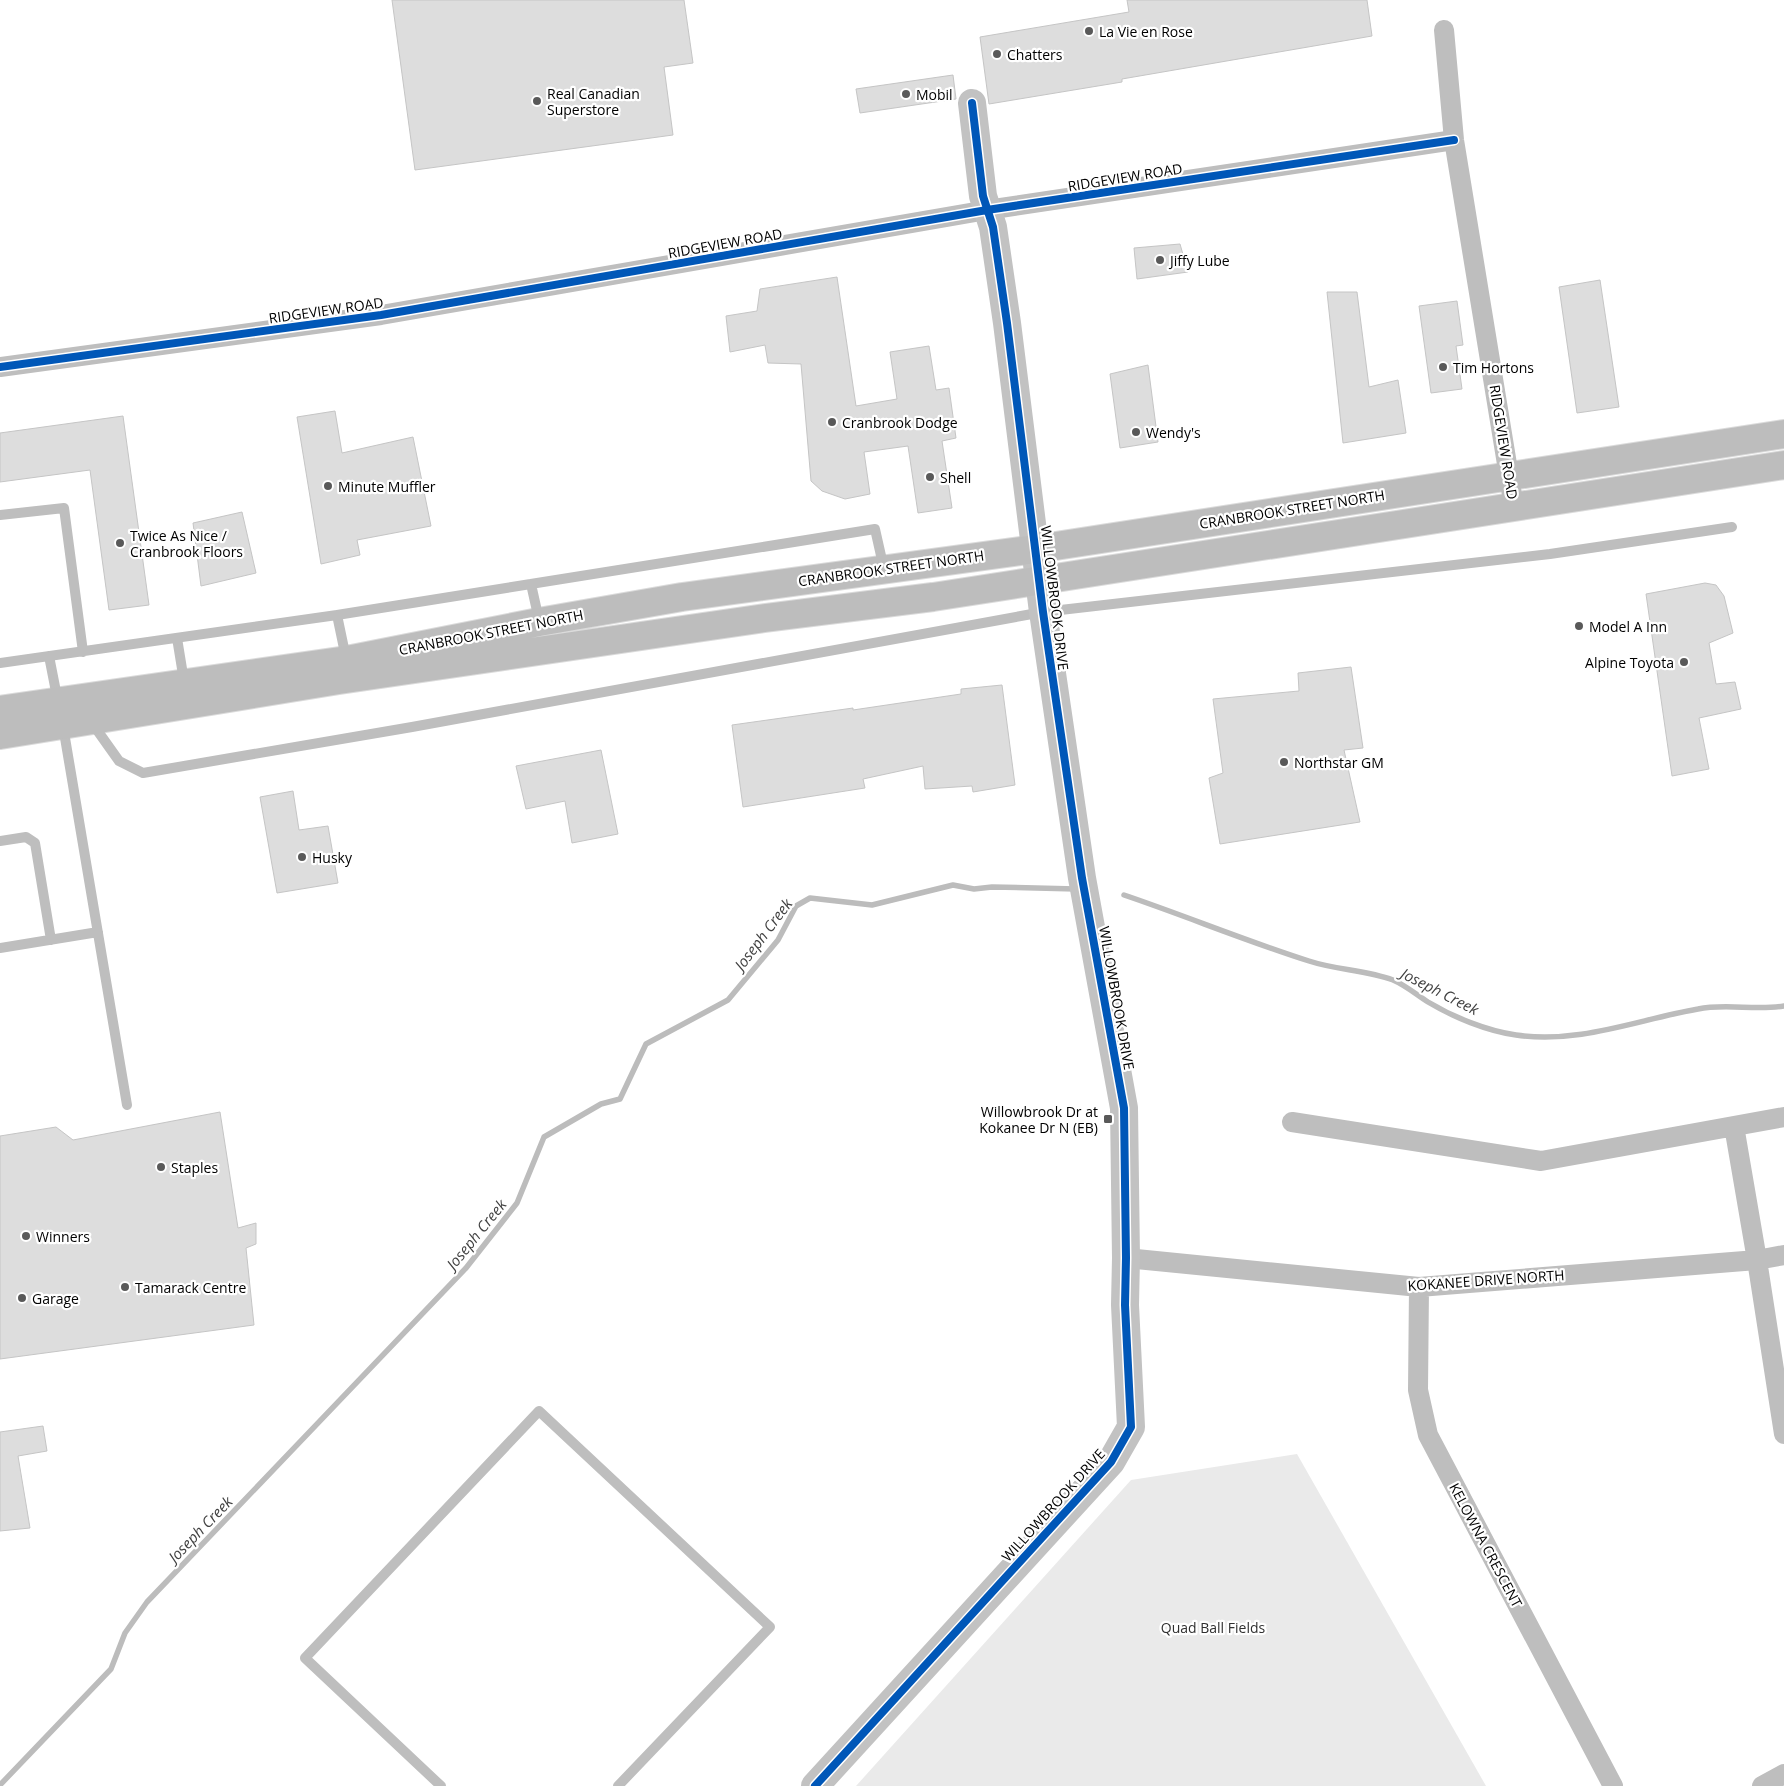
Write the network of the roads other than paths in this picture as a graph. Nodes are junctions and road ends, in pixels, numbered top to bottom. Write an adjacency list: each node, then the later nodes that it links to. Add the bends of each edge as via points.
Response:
1 (1444, 30): 3 (street, RIDGEVIEW ROAD)
2 (972, 103): 4 (street, WILLOWBROOK DRIVE, via 982,196)
3 (1454, 140): 4 (street, RIDGEVIEW ROAD); 8 (street, RIDGEVIEW ROAD)
4 (987, 210): 5 (street, RIDGEVIEW ROAD, via 381,315); 12 (street, WILLOWBROOK DRIVE, via 993,227 1007,322)
5 (0, 367)
6 (1784, 434): 8 (highway, CRANBROOK STREET NORTH)
7 (1784, 465): 9 (highway, CRANBROOK STREET NORTH)
8 (1509, 476): 9 (street, RIDGEVIEW ROAD); 12 (highway, CRANBROOK STREET NORTH)
9 (1514, 507): 14 (highway, CRANBROOK STREET NORTH)
10 (0, 515): 20 (lane, via 64,508)
11 (1732, 527): 16 (lane, via 1550,554)
12 (1036, 549): 13 (highway, CRANBROOK STREET NORTH); 14 (street, WILLOWBROOK DRIVE)
13 (884, 570): 15 (lane, via 875,530); 18 (highway, CRANBROOK STREET NORTH, via 682,597)
14 (1040, 580): 16 (street, WILLOWBROOK DRIVE); 27 (highway, CRANBROOK STREET NORTH, via 574,645)
15 (531, 584): 17 (lane); 18 (lane)
16 (1043, 612): 27 (lane, via 142,773 119,762); 38 (street, WILLOWBROOK DRIVE, via 1082,878 1124,1108)
17 (337, 615): 19 (lane); 22 (lane)
18 (539, 622): 22 (highway, CRANBROOK STREET NORTH)
19 (177, 638): 20 (lane); 24 (lane)
20 (83, 652): 21 (lane)
21 (49, 656): 23 (lane); 26 (lane)
22 (347, 660): 24 (highway, CRANBROOK STREET NORTH)
23 (0, 663)
24 (184, 683): 26 (highway, CRANBROOK STREET NORTH)
25 (0, 710): 26 (highway, CRANBROOK STREET NORTH)
26 (61, 712): 27 (highway, CRANBROOK STREET NORTH); 28 (highway, CRANBROOK STREET NORTH); 30 (lane)
27 (90, 720)
28 (0, 735)
29 (0, 841): 31 (lane, via 26,837 35,843)
30 (98, 932): 31 (lane); 33 (lane)
31 (51, 940): 32 (lane)
32 (0, 948)
33 (127, 1105)
34 (1784, 1117): 36 (street)
35 (1292, 1122): 36 (street, via 1541,1161)
36 (1734, 1126): 39 (street)
37 (1784, 1254): 39 (street, KOKANEE DRIVE NORTH)
38 (1126, 1258): 40 (street, KOKANEE DRIVE NORTH); 45 (street, WILLOWBROOK DRIVE, via 1131,1427 1111,1462)
39 (1757, 1260): 40 (street, KOKANEE DRIVE NORTH); 41 (street)
40 (1419, 1287): 46 (street, KELOWNA CRESCENT, via 1418,1390 1428,1435)
41 (1784, 1434)
42 (1784, 1774): 47 (street)
43 (441, 1786): 44 (lane, via 305,1658 539,1411 770,1627)
44 (618, 1786)
45 (815, 1786)
46 (1613, 1786)
47 (1762, 1786)

